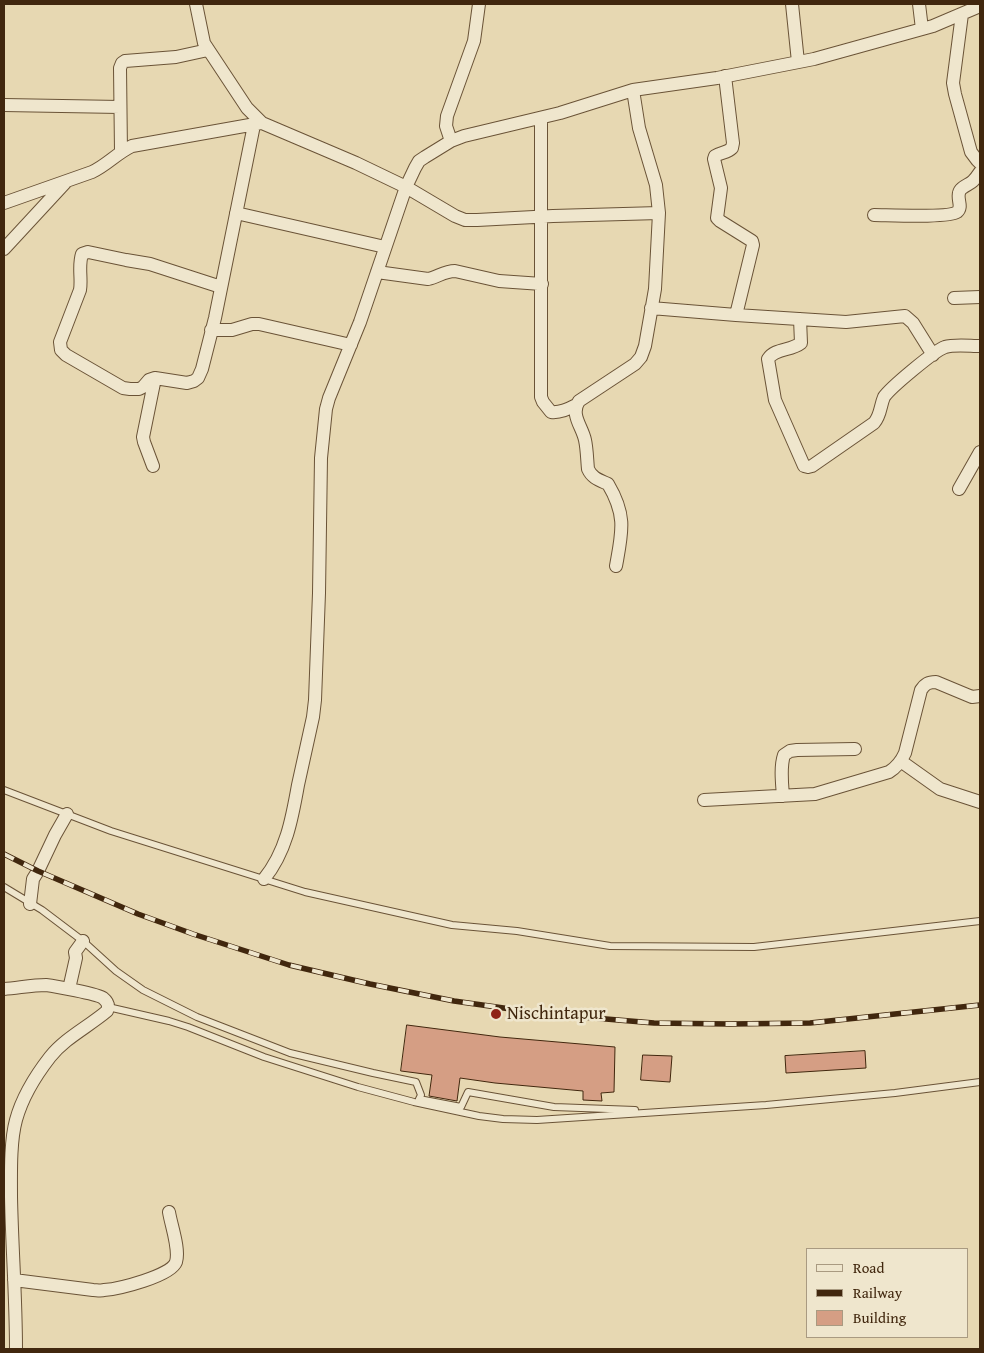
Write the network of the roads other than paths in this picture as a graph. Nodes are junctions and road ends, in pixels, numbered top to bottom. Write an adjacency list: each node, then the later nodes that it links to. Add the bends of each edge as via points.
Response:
1 (196, 4): 8 (street)
2 (478, 4): 16 (street, via 474,41 447,116 446,126)
3 (792, 4): 9 (street)
4 (919, 4): 7 (street)
5 (980, 6): 6 (street)
6 (962, 14): 7 (street); 18 (street, via 953,83 971,152)
7 (922, 29): 9 (street)
8 (208, 50): 13 (street, via 176,57 125,61 120,68); 15 (street)
9 (798, 62): 10 (street)
10 (725, 76): 11 (street); 35 (street, via 733,143 730,150 714,159 721,188 717,218 752,241 753,245)
11 (633, 90): 14 (street); 24 (street, via 639,128 656,185)
12 (4, 105): 13 (street)
13 (120, 107): 17 (street)
14 (541, 118): 16 (street); 26 (street)
15 (258, 124): 17 (street, via 132,146); 21 (street); 23 (street)
16 (451, 141): 21 (street, via 419,161)
17 (121, 152): 20 (street, via 98,169)
18 (980, 162)
19 (980, 172): 25 (street, via 961,189 960,207 954,214)
20 (66, 181): 22 (street); 28 (street)
21 (406, 187): 26 (street, via 465,220); 27 (street)
22 (4, 203)
23 (236, 213): 27 (street); 31 (street)
24 (659, 213): 26 (street); 34 (street)
25 (874, 215)
26 (541, 216): 30 (street)
27 (385, 246): 29 (street)
28 (4, 249)
29 (377, 272): 30 (street, via 428,279 455,271 499,282); 38 (street)
30 (542, 284): 42 (street, via 541,397 551,412)
31 (221, 287): 37 (street); 41 (street, via 150,264 88,252 82,254 82,282 60,342 61,350 122,388 138,389)
32 (980, 297): 33 (street)
33 (954, 298)
34 (651, 308): 35 (street); 42 (street, via 641,357)
35 (736, 315): 36 (street)
36 (800, 319): 40 (street, via 846,322 905,316 914,323); 40 (street, via 801,343 774,352 768,359 775,400 804,466 812,466 874,423 886,395)
37 (212, 330): 38 (street, via 232,330 259,324); 41 (street, via 198,378 187,383)
38 (350, 346): 55 (street, via 326,409 321,458 315,700 289,829 283,848)
39 (980, 346): 40 (street, via 945,347)
40 (933, 355)
41 (155, 378): 44 (street, via 143,437)
42 (576, 405): 46 (street, via 576,418 584,438 590,474 608,484 620,512 622,533)
43 (980, 452): 45 (street)
44 (153, 466)
45 (958, 489)
46 (616, 566)
47 (980, 696): 49 (street, via 972,697 936,682 924,685)
48 (855, 750): 51 (street, via 790,751 782,760)
49 (902, 762): 51 (street, via 889,772 827,791); 53 (street, via 940,789)
50 (4, 790): 54 (lane)
51 (783, 796): 52 (street)
52 (704, 800)
53 (980, 802)
54 (67, 814): 55 (lane); 57 (street, via 33,879)
55 (264, 879): 58 (lane, via 305,892 452,925 517,931 610,946 754,947)
56 (4, 887): 57 (lane)
57 (30, 904): 59 (lane)
58 (980, 921)
59 (83, 941): 61 (street, via 75,952); 64 (lane, via 143,990 197,1017 290,1052 416,1082 419,1099 461,1107 468,1092 554,1107)
60 (4, 989): 61 (street, via 45,985)
61 (69, 989): 62 (street, via 102,997)
62 (108, 1007): 64 (lane, via 188,1027 264,1057 358,1087 479,1116 537,1120); 66 (street, via 52,1056 25,1098 16,1121 13,1143)
63 (980, 1082): 64 (lane, via 895,1093)
64 (671, 1111)
65 (169, 1212): 67 (street, via 176,1261 173,1268 164,1273 105,1290)
66 (8, 1238): 67 (street)
67 (14, 1280): 68 (street)
68 (16, 1349)

